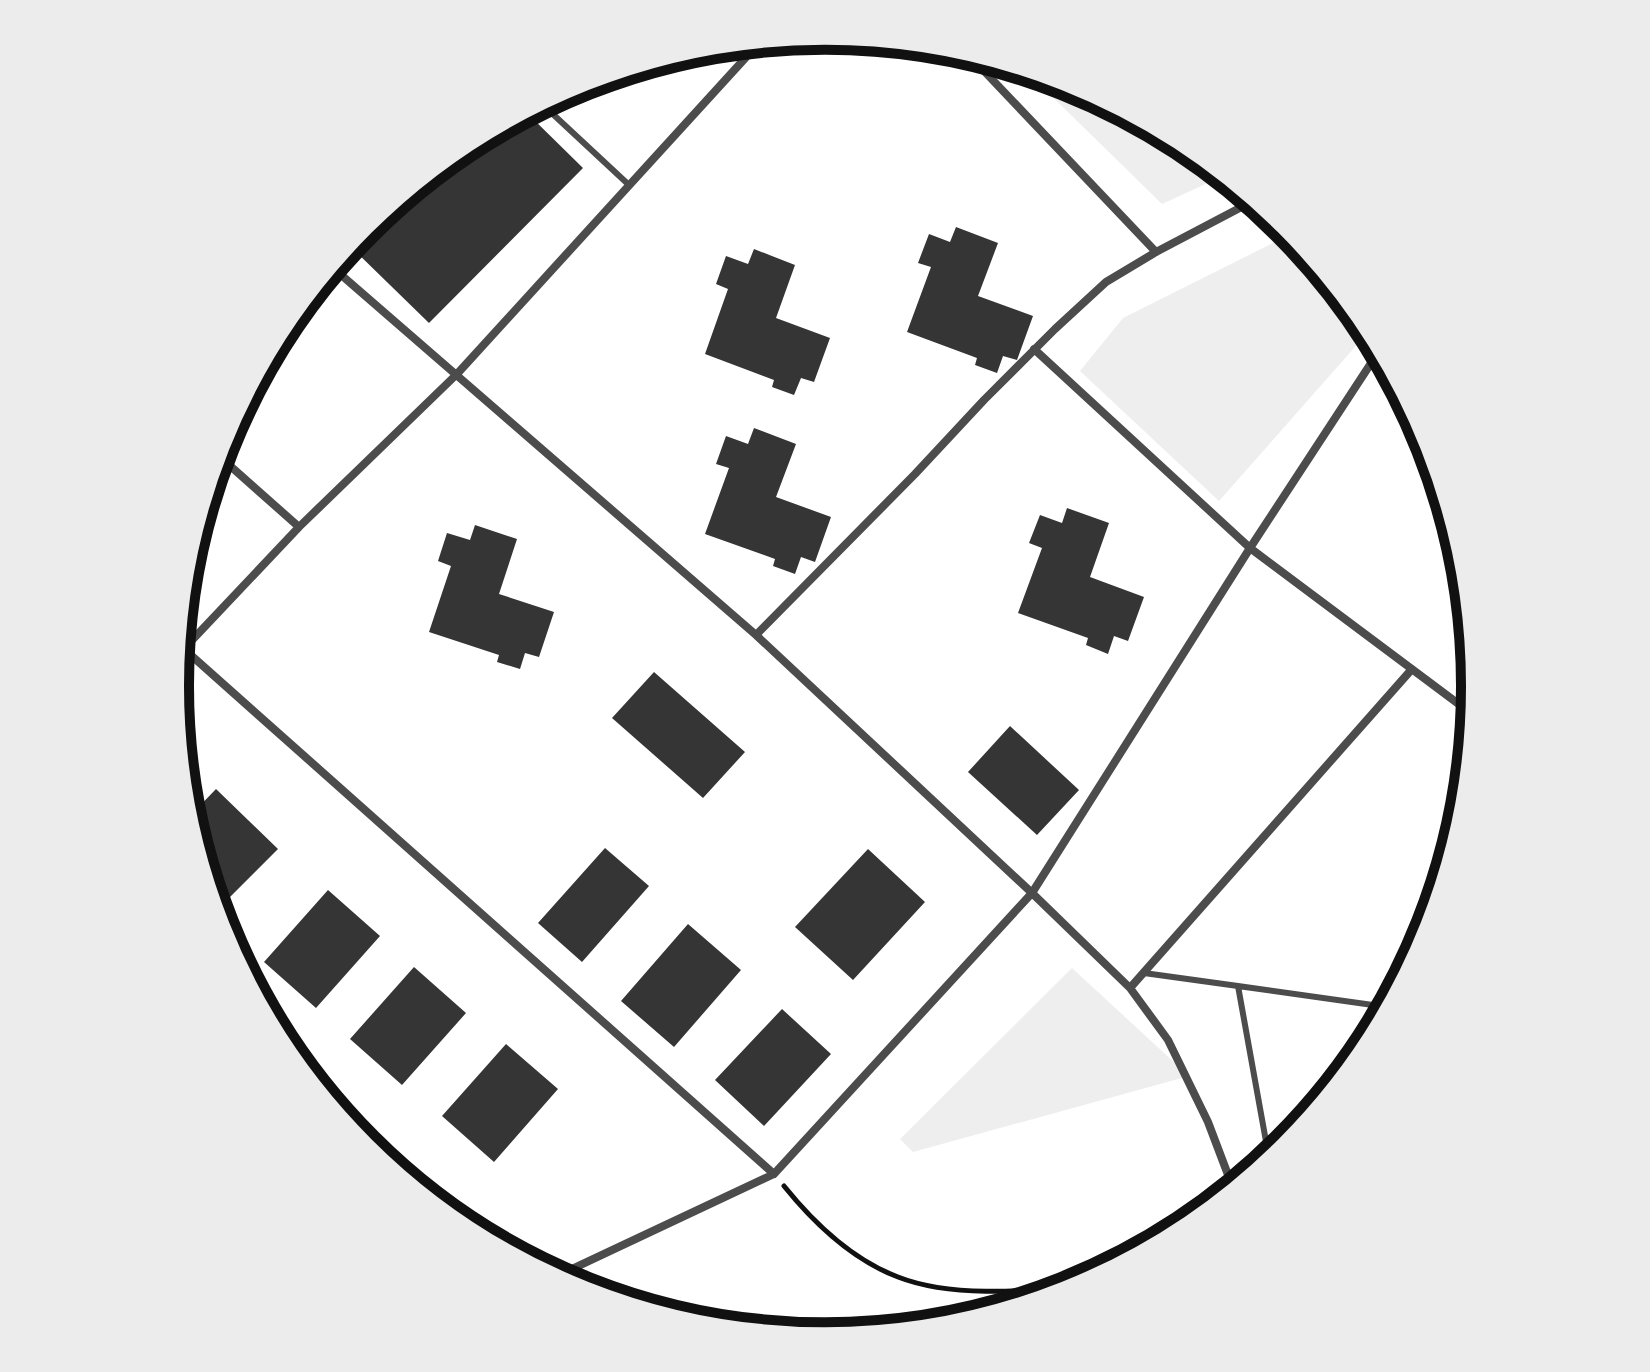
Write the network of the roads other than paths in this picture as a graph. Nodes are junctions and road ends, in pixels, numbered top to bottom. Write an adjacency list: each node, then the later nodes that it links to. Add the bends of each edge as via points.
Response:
1 (749, 54): 4 (street)
2 (984, 70): 6 (street)
3 (551, 113): 4 (lane)
4 (629, 185): 10 (street)
5 (1242, 207): 6 (street)
6 (1156, 252): 8 (street, via 1106,282)
7 (341, 274): 10 (street)
8 (1034, 349): 13 (street); 14 (street)
9 (1372, 362): 13 (street)
10 (457, 374): 12 (street); 14 (street)
11 (229, 465): 12 (street)
12 (299, 527): 15 (street)
13 (1250, 548): 17 (street); 19 (street)
14 (756, 635): 19 (street)
15 (190, 642)
16 (190, 660): 25 (street)
17 (1412, 669): 18 (street); 20 (street)
18 (1461, 705)
19 (1032, 893): 22 (street); 25 (street)
20 (1144, 973): 21 (lane); 22 (street)
21 (1238, 986): 23 (lane); 24 (lane)
22 (1130, 988): 26 (street, via 1168,1040)
23 (1375, 1005)
24 (1266, 1144)
25 (774, 1174): 27 (street)
26 (1229, 1177)
27 (572, 1269)

